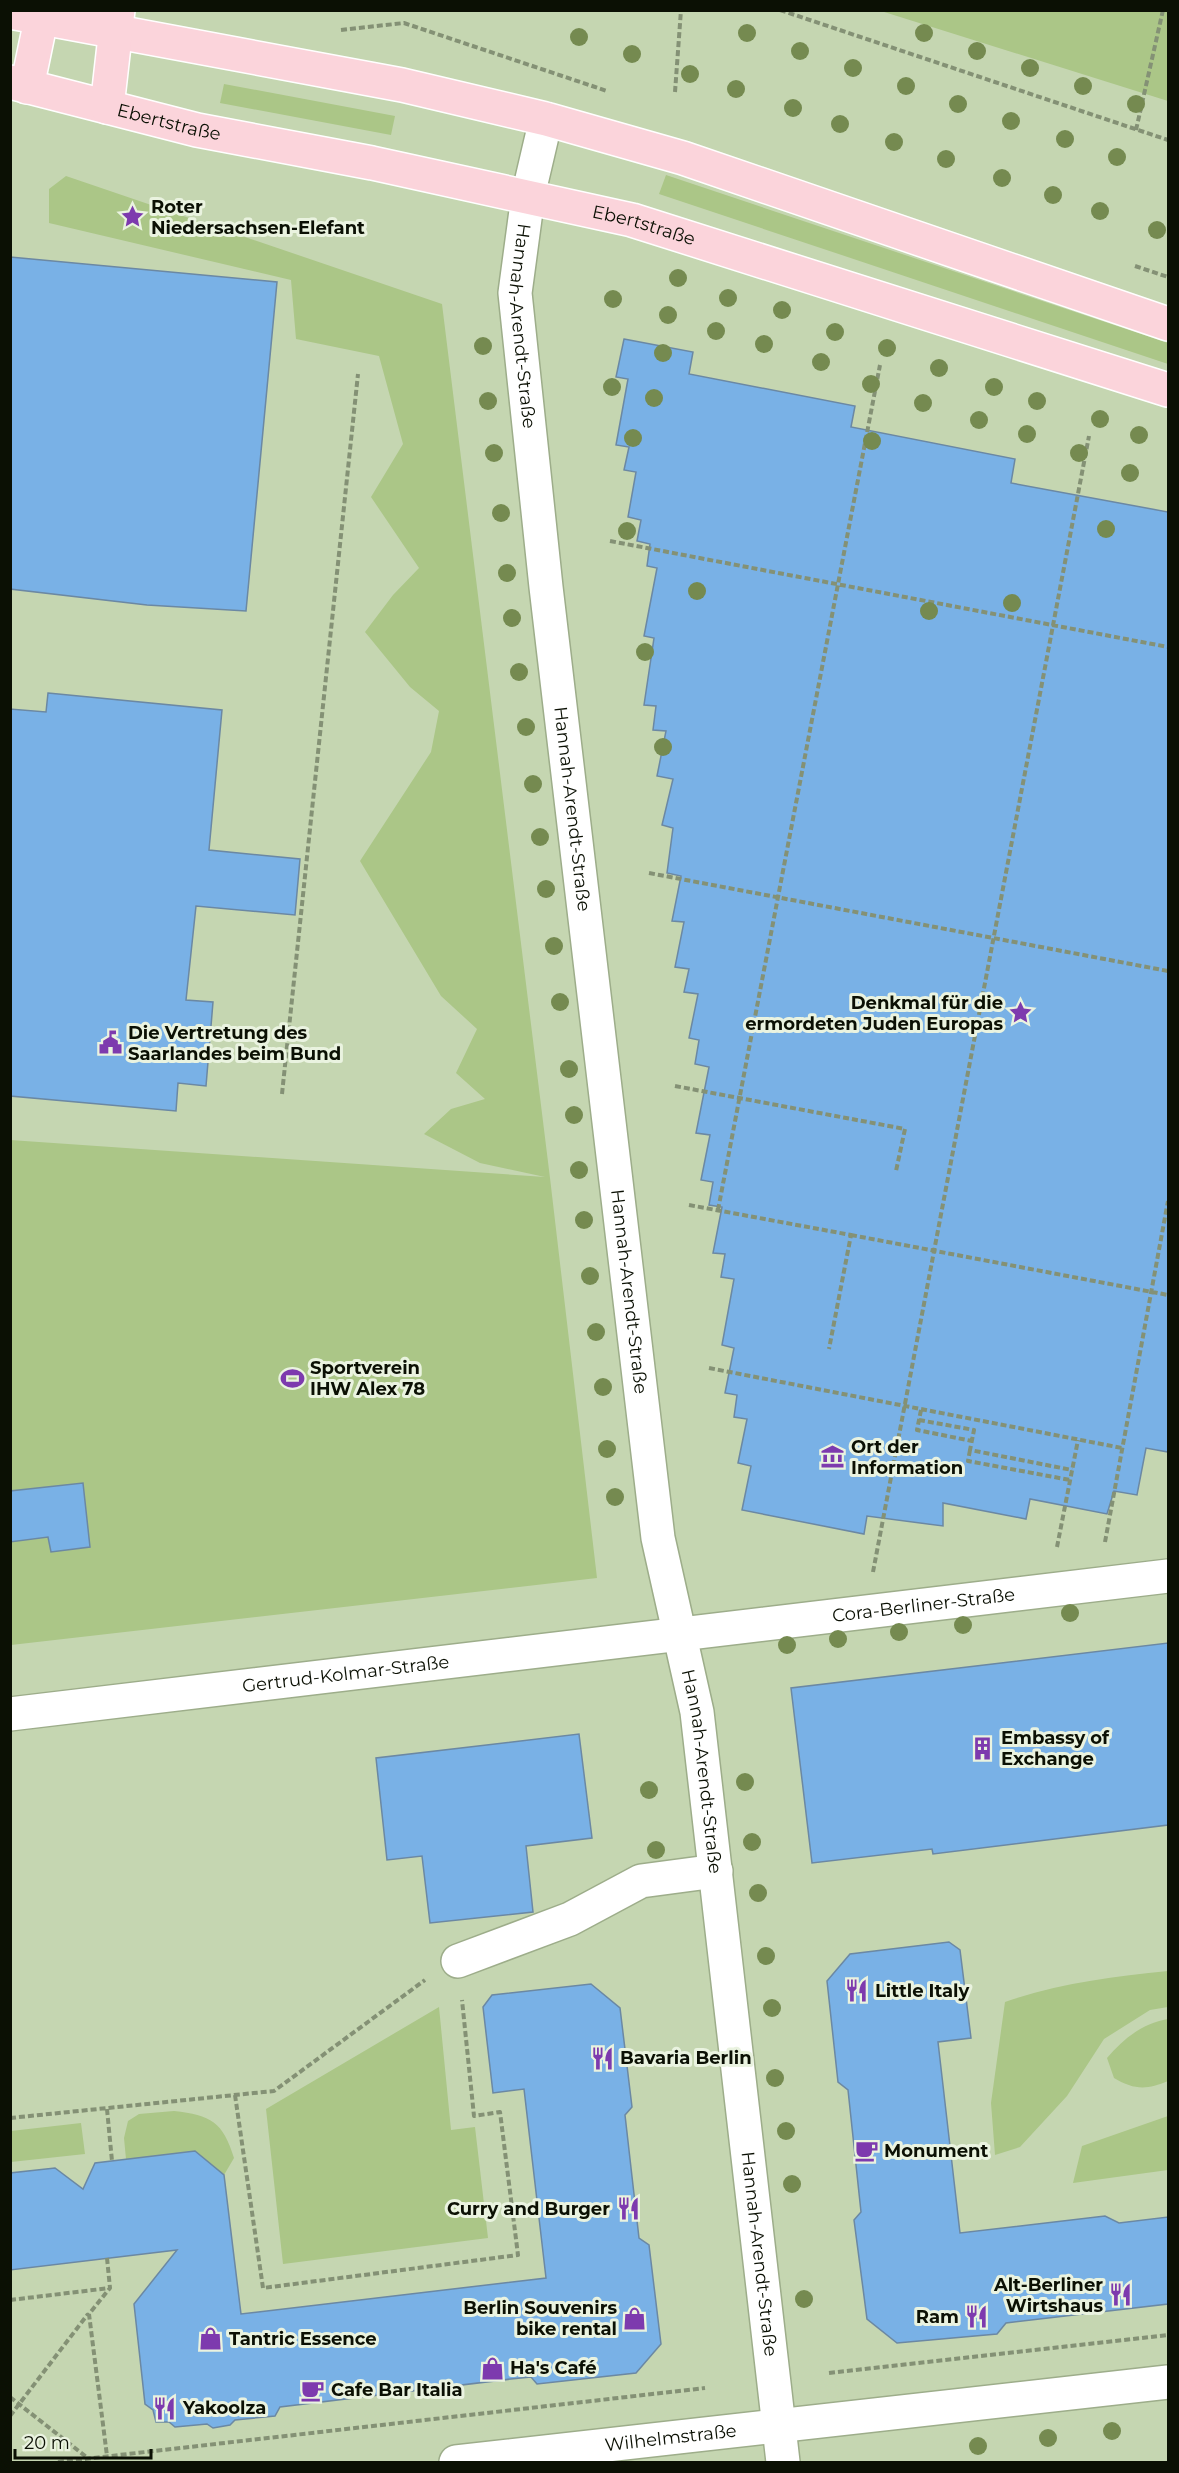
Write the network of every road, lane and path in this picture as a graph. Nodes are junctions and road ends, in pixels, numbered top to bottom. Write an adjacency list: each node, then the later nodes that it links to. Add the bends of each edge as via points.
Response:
1 (681, 10): 8 (path)
2 (780, 10): 11 (path)
3 (1163, 10): 11 (path)
4 (10, 12): 5 (main road)
5 (43, 14): 6 (main road); 7 (main road, Ebertstraße)
6 (117, 21): 9 (main road, Ebertstraße); 10 (main road)
7 (19, 84): 9 (main road, Ebertstraße)
8 (675, 92)
9 (107, 107): 13 (main road, Ebertstraße, via 215,134)
10 (546, 119): 13 (street, Hannah-Arendt-Straße); 14 (main road, via 683,158)
11 (1136, 130): 12 (path)
12 (1168, 140)
13 (528, 196): 17 (main road, Ebertstraße, via 650,225); 53 (street, Hannah-Arendt-Straße, via 515,293 517,317 658,1538)
14 (1168, 324)
15 (880, 365): 20 (path)
16 (358, 374): 28 (path)
17 (1168, 390)
18 (1089, 436): 21 (path)
19 (610, 541): 20 (path)
20 (838, 584): 21 (path); 24 (path)
21 (1053, 625): 22 (path); 25 (path)
22 (1168, 647)
23 (649, 873): 24 (path)
24 (778, 897): 25 (path); 29 (path)
25 (994, 938): 26 (path); 35 (path)
26 (1168, 970)
27 (675, 1086): 29 (path)
28 (282, 1094)
29 (739, 1098): 30 (path, via 904,1129); 33 (path)
30 (897, 1171)
31 (1168, 1201): 36 (path)
32 (689, 1205): 33 (path)
33 (718, 1210): 34 (path)
34 (851, 1238): 35 (path); 38 (path)
35 (934, 1251): 36 (path); 40 (path)
36 (1151, 1292): 37 (path); 45 (path)
37 (1168, 1295)
38 (829, 1349)
39 (709, 1368): 40 (path)
40 (904, 1406): 43 (path); 52 (path)
41 (921, 1410): 42 (path)
42 (919, 1420): 44 (path, via 917,1430); 44 (path, via 974,1430)
43 (1078, 1440): 45 (path); 47 (path)
44 (972, 1441): 46 (path)
45 (1122, 1448): 50 (path)
46 (970, 1450): 47 (path); 48 (path, via 968,1461)
47 (1072, 1470): 48 (path)
48 (1070, 1480): 51 (path)
49 (1168, 1576): 50 (street, Cora-Berliner-Straße)
50 (1098, 1584): 51 (street, Cora-Berliner-Straße)
51 (1049, 1589): 52 (street, Cora-Berliner-Straße)
52 (865, 1611): 53 (street, Cora-Berliner-Straße)
53 (678, 1633): 54 (street, Gertrud-Kolmar-Straße); 55 (street, Hannah-Arendt-Straße, via 697,1712)
54 (10, 1714)
55 (716, 1871): 56 (street, via 641,1881 570,1919); 72 (street, Hannah-Arendt-Straße)
56 (458, 1961): 57 (path, via 436,1972 274,2091); 57 (path, via 474,2116 500,2112 518,2255 263,2289)
57 (235, 2095): 58 (path)
58 (107, 2109): 59 (path); 60 (path)
59 (10, 2118)
60 (112, 2161)
61 (107, 2258): 62 (path)
62 (110, 2288): 63 (path); 64 (path)
63 (10, 2300)
64 (89, 2314): 70 (path); 73 (path)
65 (1168, 2335): 66 (path)
66 (829, 2373)
67 (1168, 2382): 72 (street, Wilhelmstraße)
68 (705, 2388): 73 (path)
69 (10, 2397): 70 (path)
70 (20, 2404): 71 (path); 74 (path)
71 (10, 2416)
72 (779, 2425): 76 (street, Wilhelmstraße); 77 (street, Hannah-Arendt-Straße)
73 (107, 2456): 74 (path)
74 (89, 2459): 75 (path)
75 (58, 2463)
76 (456, 2463)
77 (783, 2463)

